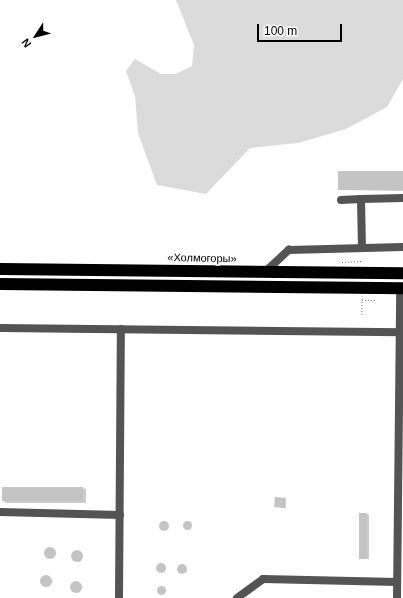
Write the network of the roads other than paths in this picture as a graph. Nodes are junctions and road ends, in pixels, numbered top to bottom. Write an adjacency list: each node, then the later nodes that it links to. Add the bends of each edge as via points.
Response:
1 (403, 198): 2 (lane)
2 (361, 199): 3 (lane); 5 (lane)
3 (341, 200)
4 (403, 247): 5 (lane)
5 (362, 248): 7 (lane, via 289,250)
6 (0, 269): 7 (highway, «Холмогоры»)
7 (265, 272): 8 (highway, «Холмогоры»); 10 (highway)
8 (403, 273)
9 (0, 284): 10 (highway)
10 (265, 286): 11 (highway)
11 (402, 288): 14 (lane)
12 (0, 328): 13 (lane)
13 (121, 329): 14 (lane); 16 (lane)
14 (401, 332): 17 (lane)
15 (0, 512): 16 (lane)
16 (120, 515): 18 (lane)
17 (397, 582): 19 (lane, via 263,579); 20 (lane)
18 (119, 598)
19 (237, 598)
20 (397, 598)

